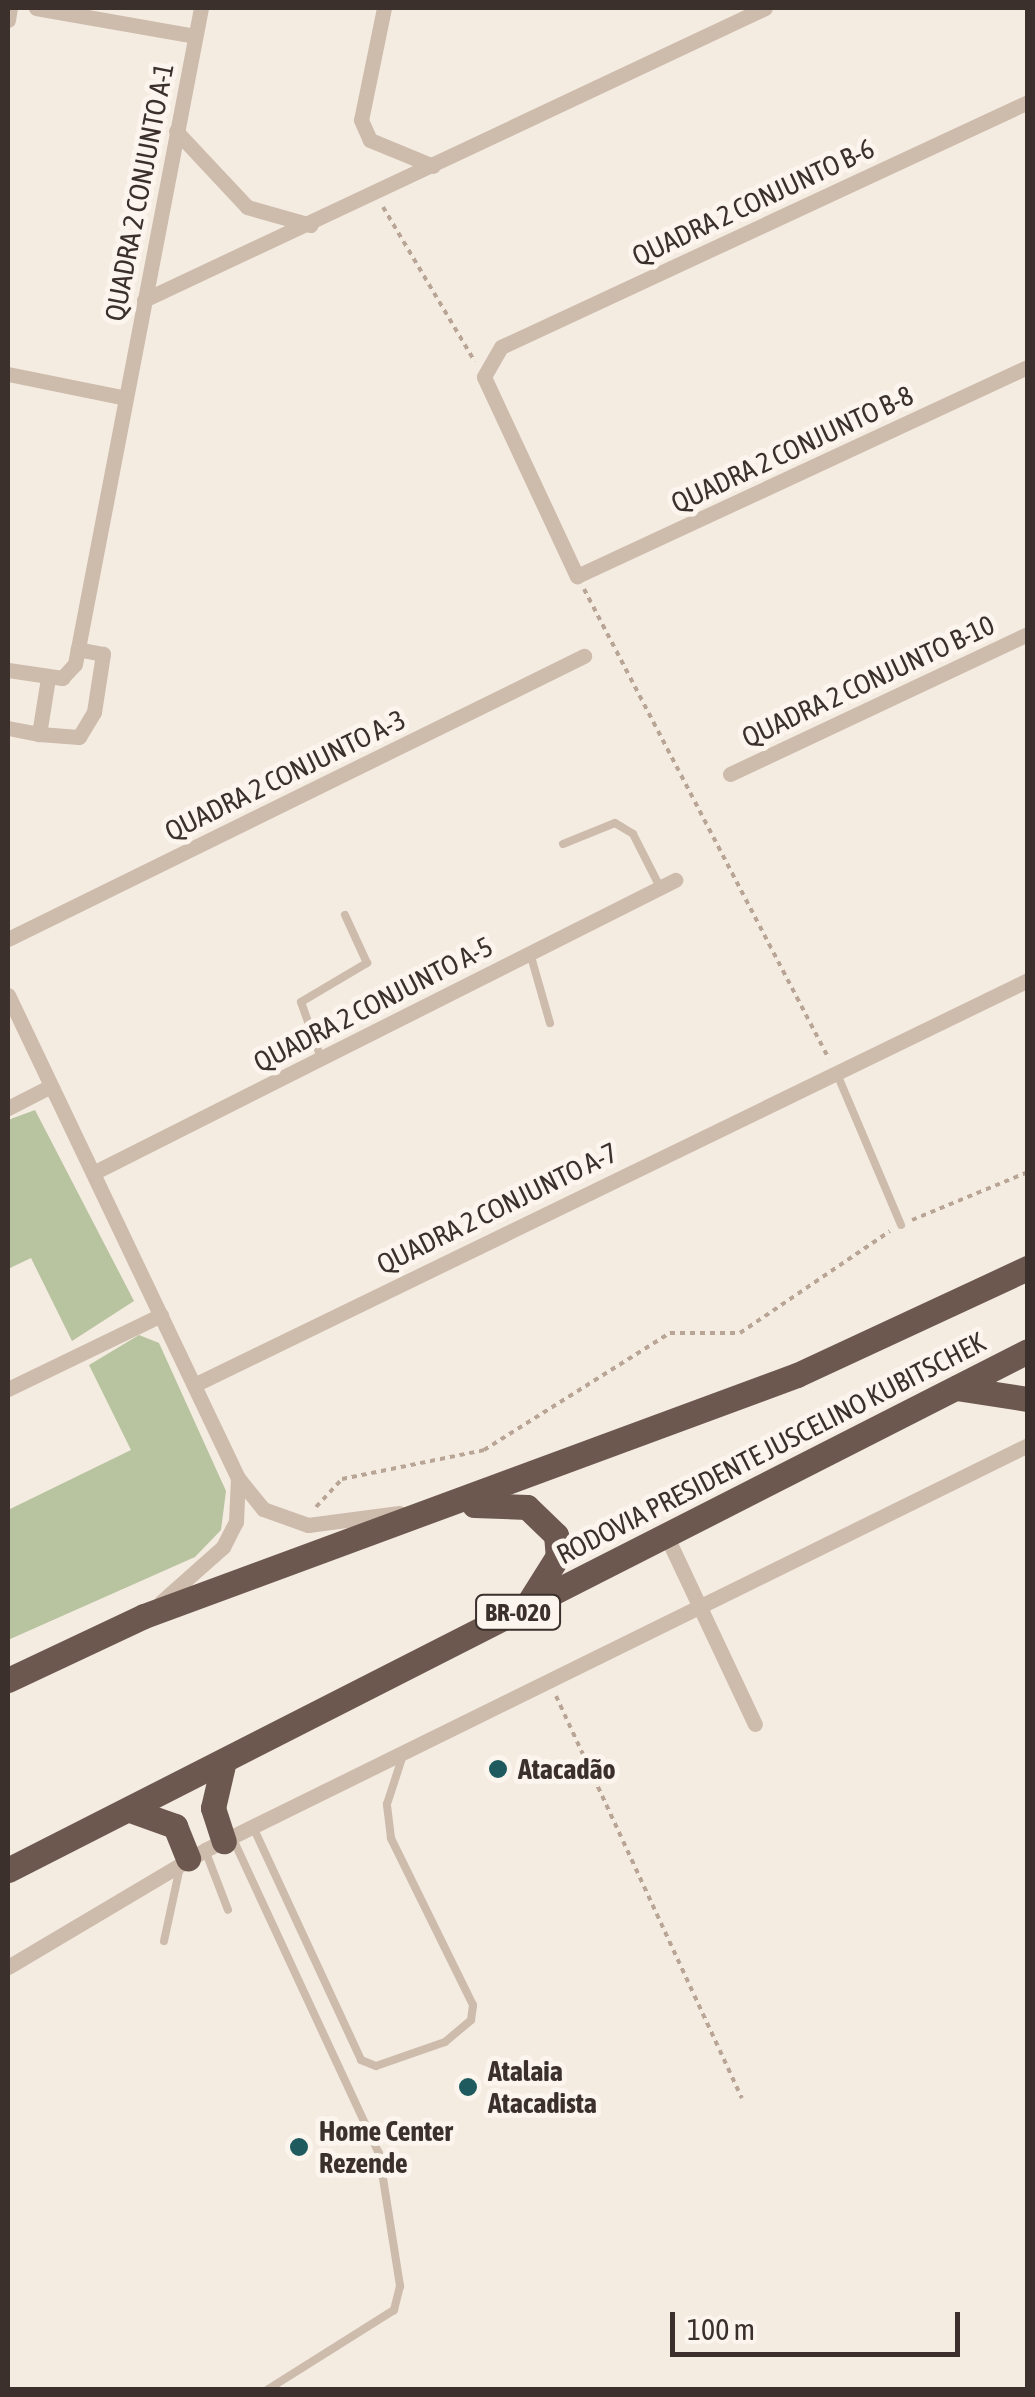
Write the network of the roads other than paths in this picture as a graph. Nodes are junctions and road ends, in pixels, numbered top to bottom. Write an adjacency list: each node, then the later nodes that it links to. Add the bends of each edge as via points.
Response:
1 (10, 8): 6 (street)
2 (36, 8): 7 (street, QUADRA 2 CONJUNTO A-1)
3 (201, 8): 7 (street)
4 (384, 8): 10 (street, via 361,120 370,140)
5 (765, 8): 10 (street)
6 (8, 20)
7 (195, 36): 9 (street, QUADRA 2 CONJUNTO A-1)
8 (1028, 102): 16 (street, QUADRA 2 CONJUNTO B-6, via 500,347 484,377)
9 (176, 131): 11 (street, via 247,207); 12 (street, QUADRA 2 CONJUNTO A-1)
10 (433, 166): 11 (street)
11 (310, 225): 12 (street)
12 (144, 300): 15 (street, QUADRA 2 CONJUNTO A-1)
13 (1028, 368): 16 (street, QUADRA 2 CONJUNTO B-8)
14 (8, 374): 15 (street)
15 (126, 398): 18 (street, QUADRA 2 CONJUNTO A-1)
16 (577, 576)
17 (1028, 634): 24 (street, QUADRA 2 CONJUNTO B-10)
18 (77, 649): 21 (street, via 70,673); 23 (street, via 103,654 89,726 78,737)
19 (584, 656): 28 (street, QUADRA 2 CONJUNTO A-3)
20 (8, 670): 21 (street)
21 (48, 678): 23 (street)
22 (8, 728): 23 (street)
23 (39, 734)
24 (730, 774)
25 (563, 844): 26 (lane, via 614,823 634,834)
26 (668, 884): 29 (street, QUADRA 2 CONJUNTO A-5)
27 (345, 915): 33 (lane, via 366,963 301,1002)
28 (8, 939)
29 (530, 953): 32 (lane); 33 (street, QUADRA 2 CONJUNTO A-5)
30 (1028, 980): 34 (street, QUADRA 2 CONJUNTO A-7)
31 (8, 994): 35 (street)
32 (550, 1023)
33 (321, 1058): 37 (street, QUADRA 2 CONJUNTO A-5)
34 (828, 1073): 38 (lane); 42 (street, QUADRA 2 CONJUNTO A-7)
35 (51, 1086): 36 (street); 37 (street)
36 (8, 1108)
37 (93, 1173): 40 (street)
38 (901, 1225)
39 (1028, 1268): 48 (highway, RODOVIA PRESIDENTE JUSCELINO KUBITSCHEK, via 797,1375)
40 (161, 1315): 42 (street); 44 (street)
41 (1028, 1351): 43 (highway, RODOVIA PRESIDENTE JUSCELINO KUBITSCHEK / BR-020)
42 (194, 1385): 47 (street)
43 (951, 1388): 45 (highway); 49 (highway, RODOVIA PRESIDENTE JUSCELINO KUBITSCHEK / BR-020)
44 (8, 1389)
45 (1028, 1399)
46 (1028, 1445): 50 (street)
47 (238, 1478): 48 (street, via 263,1510 297,1521); 52 (street, via 236,1522 224,1547)
48 (462, 1504): 51 (highway, via 526,1507 556,1534 550,1576); 52 (highway, RODOVIA PRESIDENTE JUSCELINO KUBITSCHEK)
49 (665, 1533): 50 (street); 51 (highway, RODOVIA PRESIDENTE JUSCELINO KUBITSCHEK / BR-020)
50 (701, 1602): 54 (street); 55 (street)
51 (523, 1610): 56 (highway, RODOVIA PRESIDENTE JUSCELINO KUBITSCHEK / BR-020)
52 (144, 1616): 53 (highway, RODOVIA PRESIDENTE JUSCELINO KUBITSCHEK)
53 (8, 1680)
54 (755, 1724)
55 (404, 1750): 58 (street); 58 (lane, via 388,1804 391,1838 472,2004 471,2020 445,2042 376,2066 361,2060)
56 (223, 1766): 57 (highway, RODOVIA PRESIDENTE JUSCELINO KUBITSCHEK / BR-020); 59 (highway)
57 (130, 1810): 59 (highway, via 175,1826); 60 (highway, RODOVIA PRESIDENTE JUSCELINO KUBITSCHEK / BR-020)
58 (252, 1826): 59 (street)
59 (206, 1850): 61 (lane); 62 (lane); 63 (street); 64 (lane, via 379,2153 400,2286 394,2310)
60 (8, 1870)
61 (228, 1910)
62 (164, 1941)
63 (8, 1967)
64 (267, 2390)

